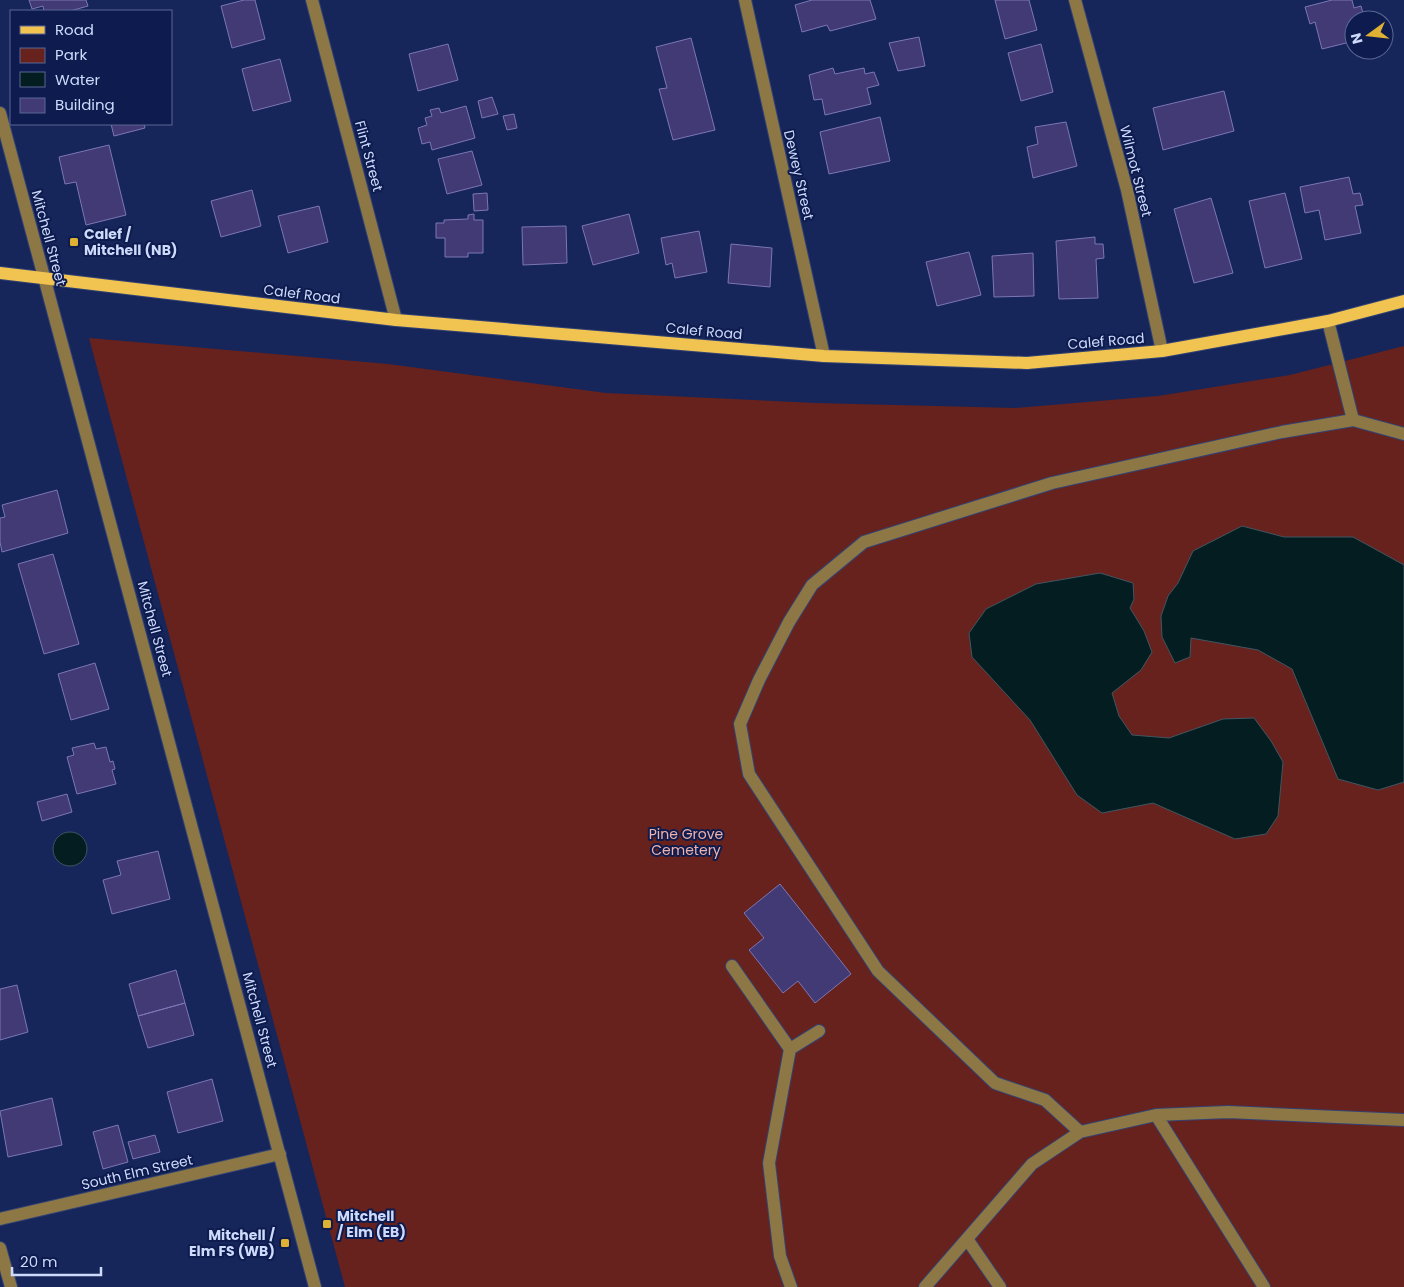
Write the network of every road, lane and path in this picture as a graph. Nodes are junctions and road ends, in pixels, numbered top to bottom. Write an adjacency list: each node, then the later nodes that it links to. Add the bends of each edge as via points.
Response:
1 (312, 0): 8 (street, Flint Street)
2 (745, 0): 11 (street, Dewey Street)
3 (1075, 0): 10 (street, Wilmot Street, via 1127,190)
4 (0, 112): 6 (street, Mitchell Street)
5 (0, 273): 6 (main road, Calef Road)
6 (45, 279): 8 (main road, Calef Road); 20 (street, Mitchell Street)
7 (1404, 301): 9 (main road, Calef Road)
8 (396, 320): 11 (main road, Calef Road)
9 (1328, 321): 10 (main road, Calef Road); 12 (street)
10 (1162, 351): 11 (main road, Calef Road, via 1027,362)
11 (824, 356)
12 (1353, 420): 13 (street); 19 (street, via 1282,432 1052,483 864,542 812,584 784,631 740,724 749,774 878,971 995,1082 1046,1100)
13 (1404, 434)
14 (732, 966): 16 (street)
15 (818, 1031): 16 (street)
16 (790, 1049): 26 (street, via 769,1163 780,1256)
17 (1156, 1115): 18 (street, via 1228,1112); 19 (street); 29 (street)
18 (1404, 1120)
19 (1080, 1132): 22 (street, via 1032,1164)
20 (280, 1154): 21 (street, South Elm Street); 25 (street, Mitchell Street)
21 (0, 1218)
22 (967, 1239): 27 (street); 28 (street)
23 (0, 1248): 24 (street)
24 (11, 1287)
25 (315, 1287)
26 (791, 1287)
27 (926, 1287)
28 (1000, 1287)
29 (1264, 1287)

